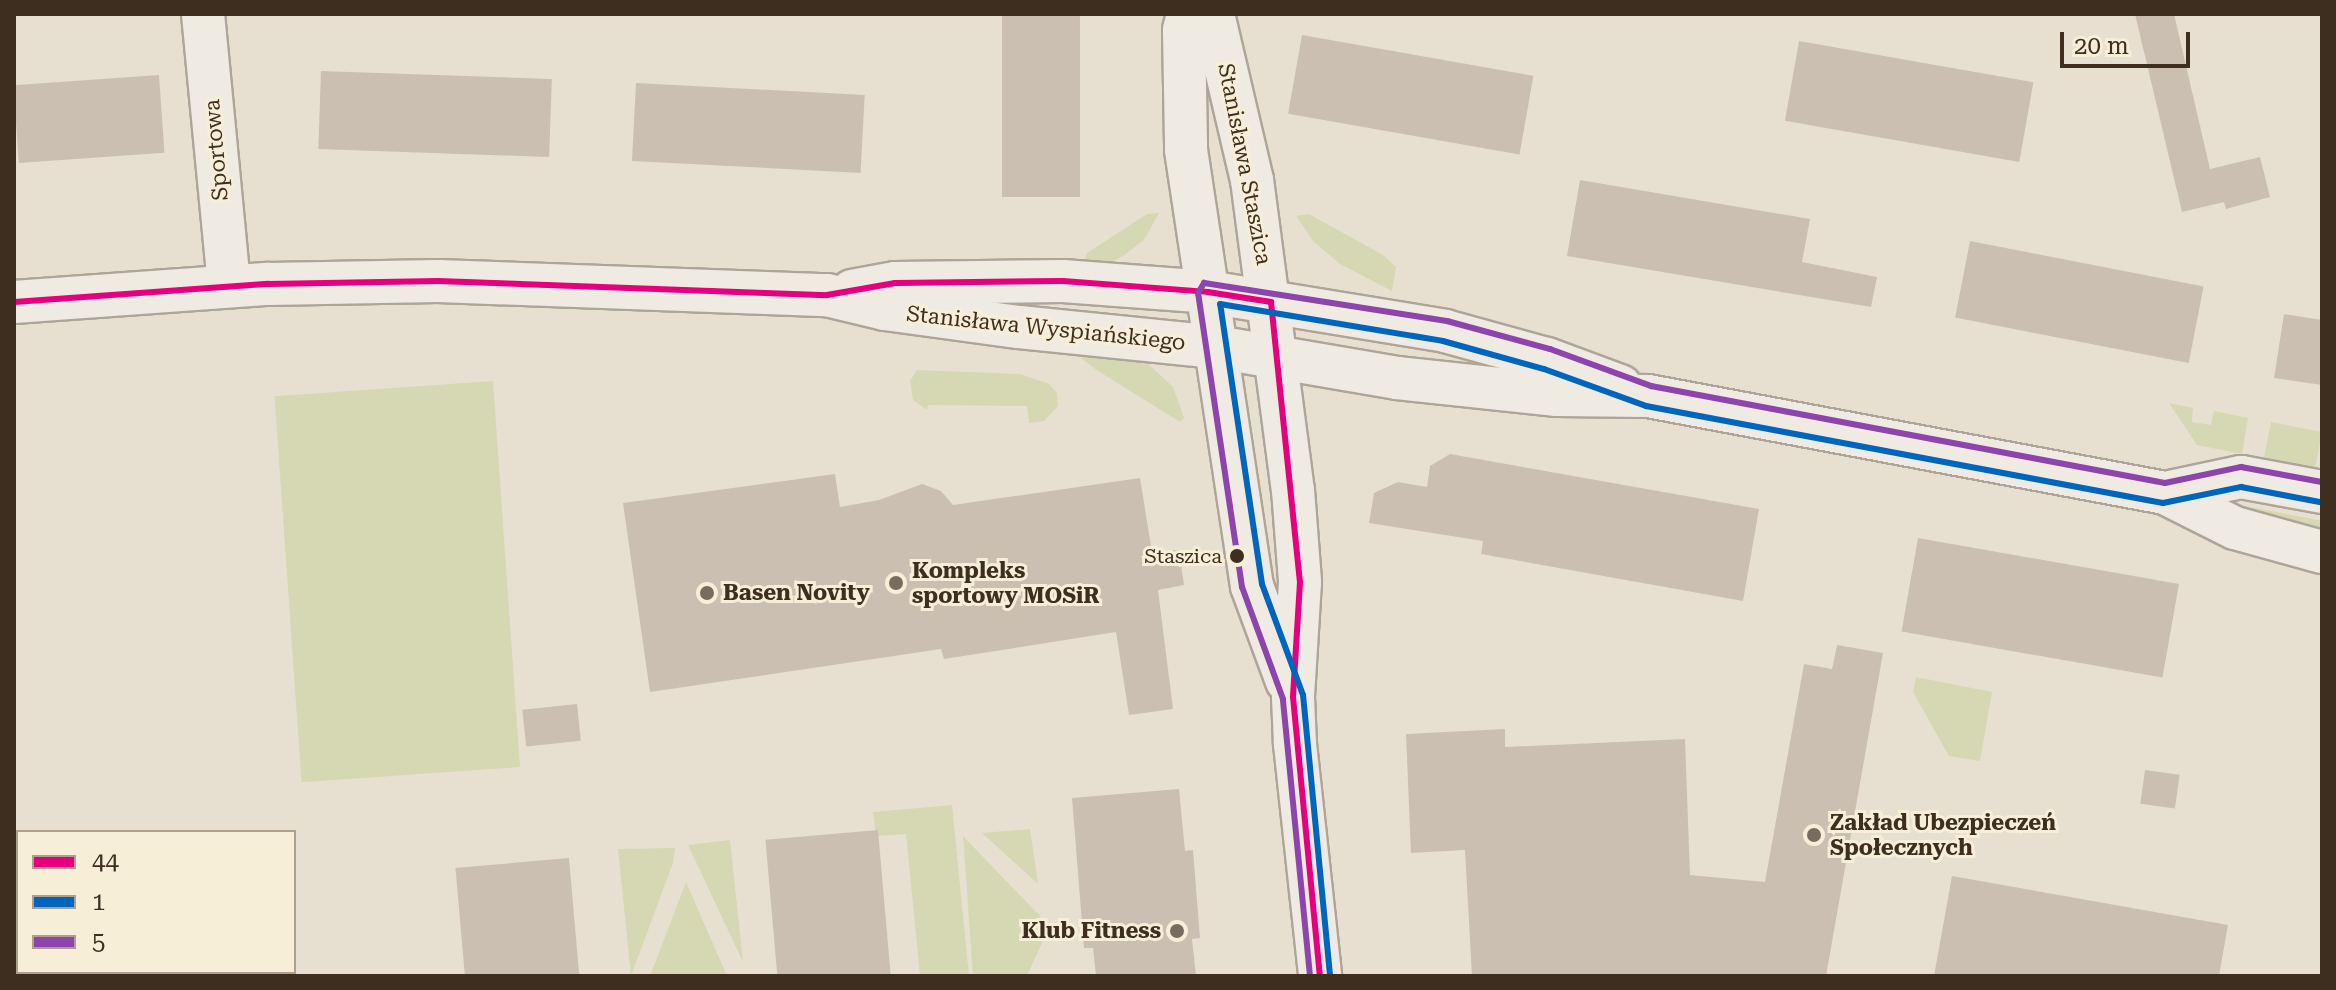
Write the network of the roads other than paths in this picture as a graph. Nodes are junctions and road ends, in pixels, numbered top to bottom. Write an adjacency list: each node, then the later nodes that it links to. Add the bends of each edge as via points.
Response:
1 (203, 14): 4 (street, Sportowa)
2 (1188, 14): 5 (street, Stanisława Staszica, via 1186,150)
3 (1213, 14): 8 (street, Stanisława Staszica, via 1252,180)
4 (229, 286): 6 (street, Stanisława Wyspiańskiego, via 438,281); 7 (street, Stanisława Wyspiańskiego)
5 (1208, 292): 6 (street, Stanisława Wyspiańskiego, via 1063,281 895,283); 8 (street, Stanisława Wyspiańskiego); 9 (street, Stanisława Staszica)
6 (827, 295): 9 (street, Stanisława Wyspiańskiego, via 885,309 1019,327)
7 (14, 302)
8 (1271, 302): 10 (street, Stanisława Staszica); 11 (street, Stanisława Wyspiańskiego, via 1445,331 1547,359)
9 (1216, 347): 10 (street, Stanisława Wyspiańskiego); 15 (street, Stanisława Staszica, via 1252,586)
10 (1276, 359): 11 (street, Stanisława Wyspiańskiego, via 1557,395); 15 (street, Stanisława Staszica, via 1300,582)
11 (1648, 396): 13 (street, Stanisława Wyspiańskiego)
12 (2322, 492): 13 (street, Stanisława Wyspiańskiego, via 2241,477)
13 (2165, 493): 14 (street, Stanisława Wyspiańskiego, via 2235,528)
14 (2322, 552)
15 (1293, 697): 16 (street, Stanisława Staszica)
16 (1320, 976)

